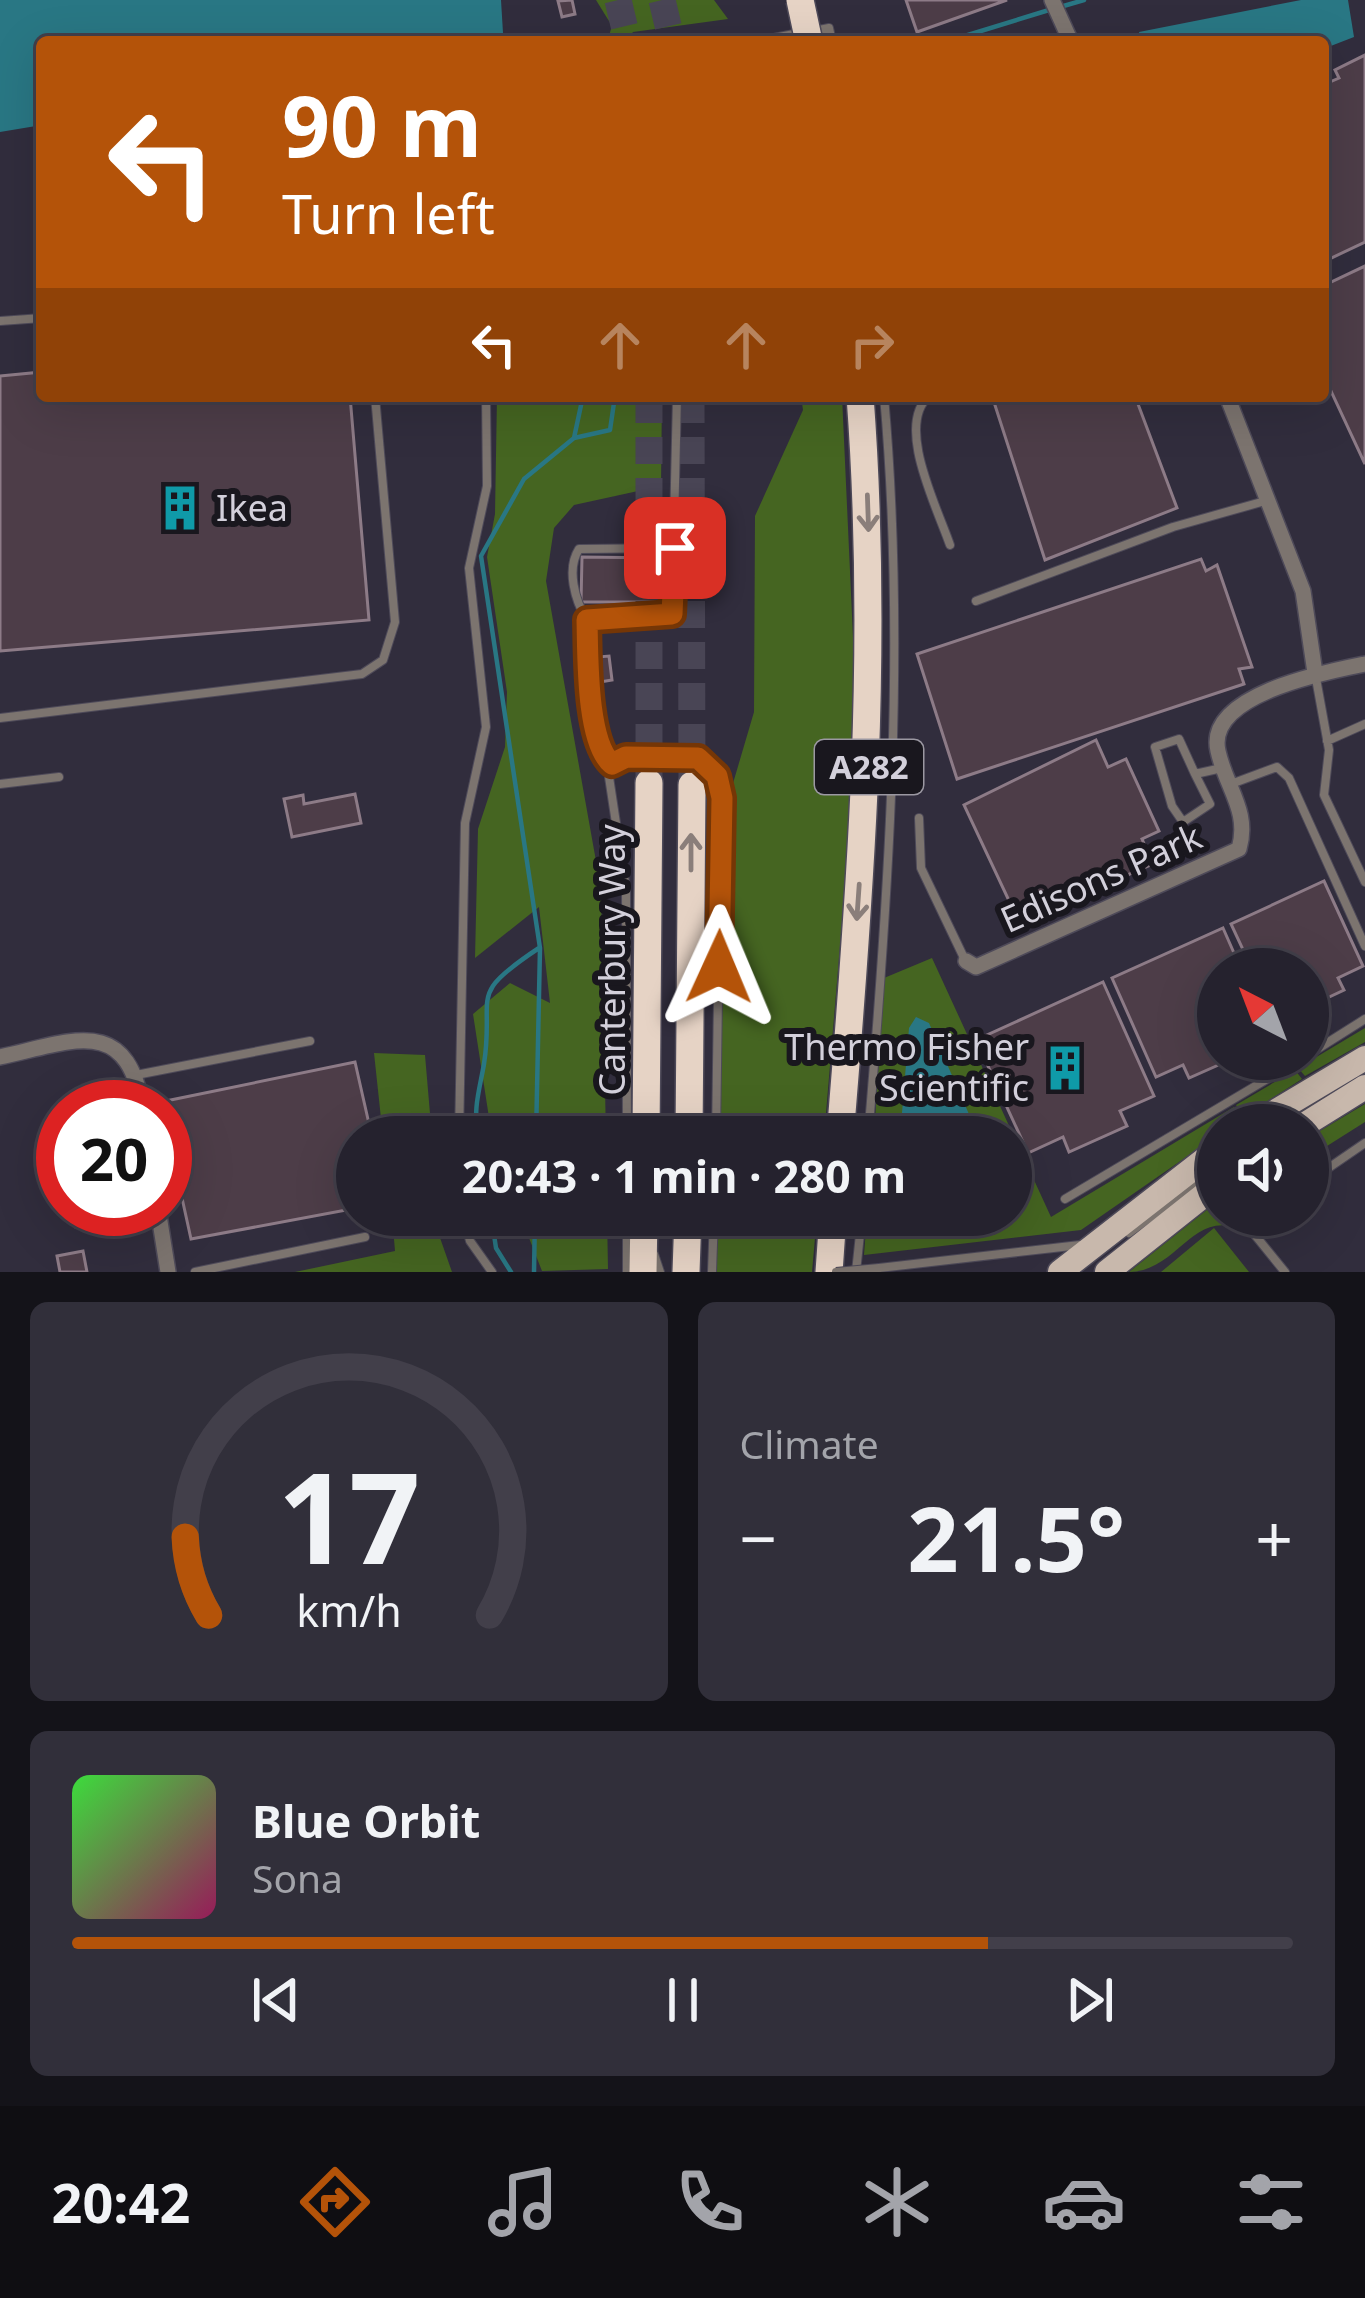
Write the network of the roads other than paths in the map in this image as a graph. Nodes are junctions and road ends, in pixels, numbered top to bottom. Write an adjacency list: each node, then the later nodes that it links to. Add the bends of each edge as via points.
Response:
1 (800, 0): 4 (highway, bridge)
2 (1055, 7): 6 (street)
3 (786, 36): 5 (lane, via 829,28)
4 (808, 36)
5 (831, 36)
6 (1068, 36)
7 (36, 318): 8 (lane)
8 (0, 321)
9 (376, 402): 23 (lane, via 394,622 383,659 362,674)
10 (486, 402): 49 (lane, via 487,486 469,568 486,727 464,836)
11 (677, 402): 18 (lane)
12 (860, 402): 54 (highway, A282, one-way to 54, via 872,624 869,767)
13 (885, 402): 55 (lane, via 894,500 893,774)
14 (924, 402): 17 (lane, via 914,439)
15 (1229, 402): 16 (street)
16 (1265, 501): 19 (lane, via 1173,526); 22 (street, via 1303,590)
17 (950, 545)
18 (675, 548): 20 (lane, via 672,614); 20 (lane, via 579,549 574,589)
19 (976, 601)
20 (587, 620): 26 (lane, via 594,716)
21 (1365, 664): 22 (street)
22 (1315, 674): 25 (lane); 28 (street, Edisons Park, via 1222,720 1217,736)
23 (0, 718)
24 (1365, 724): 25 (lane)
25 (1327, 741): 34 (lane, via 1324,795)
26 (612, 764): 50 (lane, via 626,890); 53 (lane, via 626,757 698,758 721,785)
27 (1195, 774): 27 (lane, via 1210,804 1183,823 1155,747 1179,740); 28 (lane)
28 (1227, 776): 35 (lane, via 1277,767 1288,778); 36 (street, Edisons Park, via 1245,826 1239,849 976,967)
29 (59, 777): 31 (lane)
30 (649, 783): 51 (highway, Canterbury Way)
31 (0, 784)
32 (692, 785): 52 (highway, one-way to 32)
33 (919, 818): 36 (lane, via 921,868)
34 (1365, 882)
35 (1365, 946)
36 (966, 961)
37 (1365, 1019): 39 (lane)
38 (310, 1041): 42 (lane)
39 (1329, 1042)
40 (0, 1057): 42 (street, via 105,1041 126,1055)
41 (1365, 1058): 46 (main road)
42 (136, 1075): 43 (street)
43 (137, 1080)
44 (1266, 1080): 60 (lane)
45 (1359, 1090): 47 (lane); 48 (main road)
46 (1287, 1104)
47 (1329, 1104)
48 (1329, 1109)
49 (459, 1116)
50 (627, 1116)
51 (646, 1116)
52 (689, 1116)
53 (716, 1116)
54 (842, 1116)
55 (869, 1116)
56 (1365, 1143): 58 (lane)
57 (1197, 1165): 73 (main road)
58 (1329, 1168)
59 (1197, 1184): 73 (lane, via 1141,1226)
60 (1065, 1199)
61 (1197, 1201): 85 (main road)
62 (162, 1236): 74 (street)
63 (469, 1236): 76 (lane)
64 (634, 1236): 77 (lane)
65 (640, 1236): 78 (highway)
66 (645, 1236): 79 (lane)
67 (687, 1236): 80 (highway)
68 (713, 1236): 81 (lane)
69 (833, 1236): 82 (highway)
70 (860, 1236): 83 (lane)
71 (1255, 1236): 86 (lane)
72 (364, 1238): 75 (lane)
73 (1095, 1242): 82 (lane, bridge); 84 (main road)
74 (168, 1272)
75 (195, 1272)
76 (492, 1272)
77 (627, 1272)
78 (643, 1272)
79 (660, 1272)
80 (686, 1272)
81 (712, 1272)
82 (832, 1272)
83 (856, 1272)
84 (1060, 1272)
85 (1107, 1272)
86 (1285, 1272)

